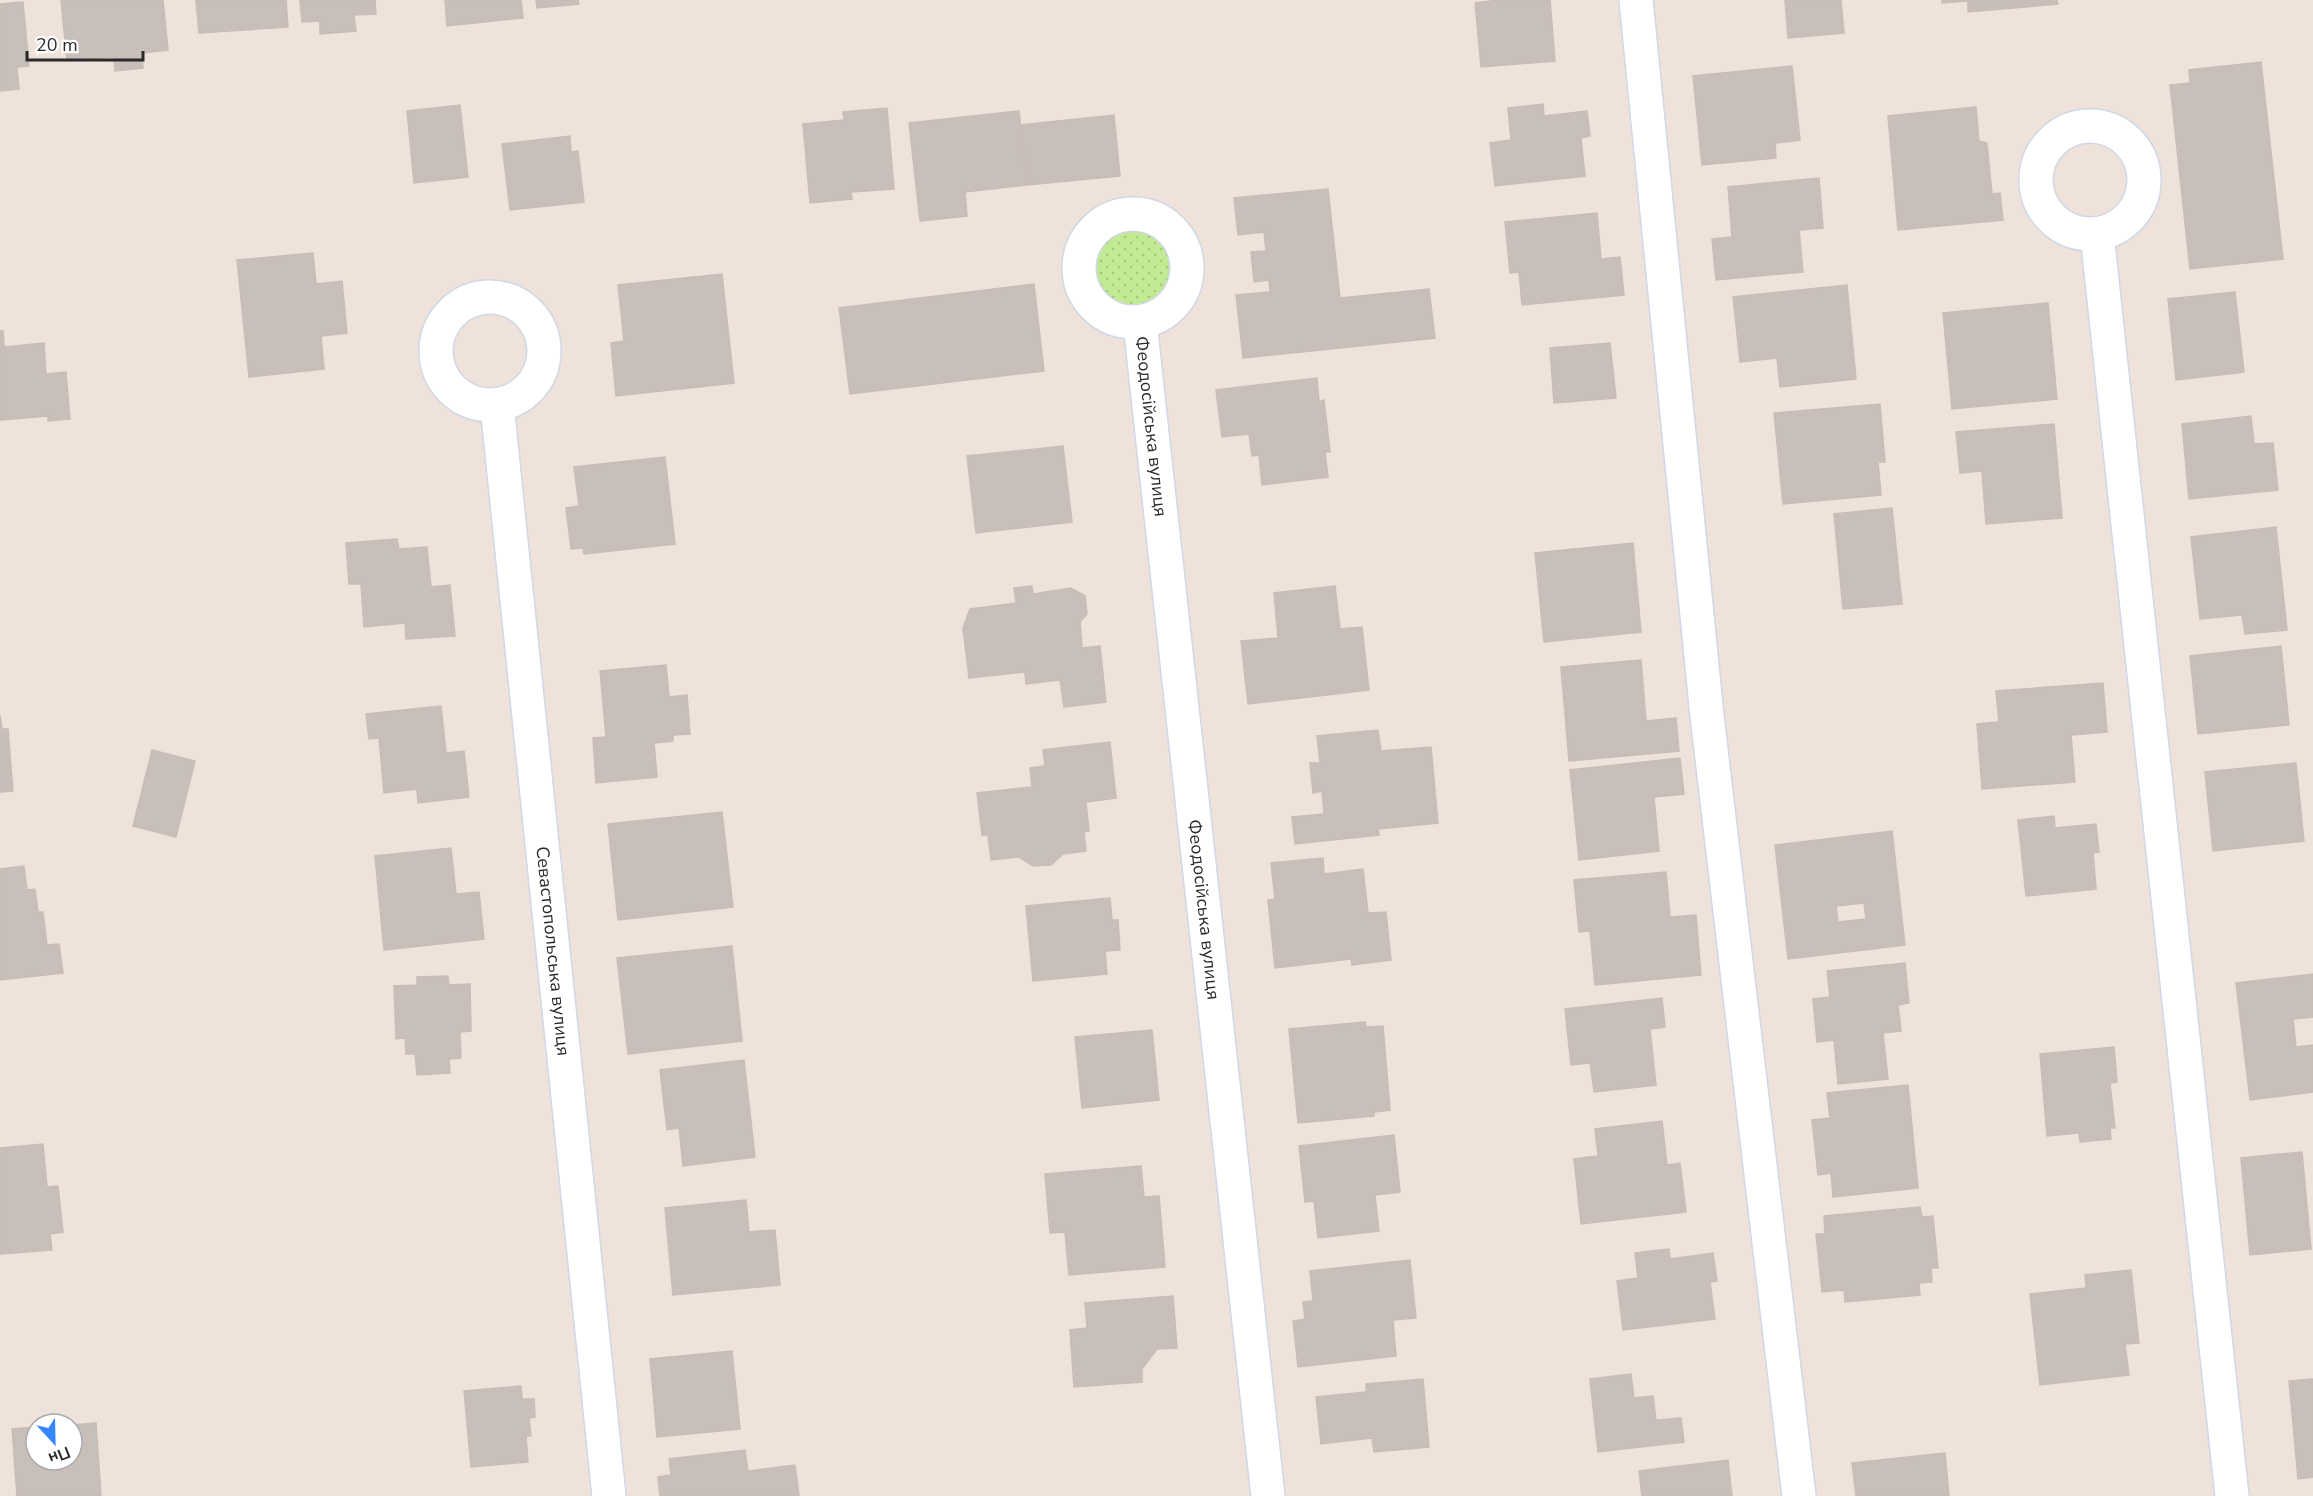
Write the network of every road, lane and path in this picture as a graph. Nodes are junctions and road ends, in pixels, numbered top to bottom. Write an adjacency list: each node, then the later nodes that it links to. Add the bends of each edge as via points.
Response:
1 (1636, 0): 7 (street, via 1707,716)
2 (2097, 234): 8 (street)
3 (1140, 323): 6 (street, Феодосійська вулиця)
4 (497, 405): 5 (street, Севастопольська вулиця)
5 (609, 1496)
6 (1268, 1496)
7 (1799, 1496)
8 (2232, 1496)

